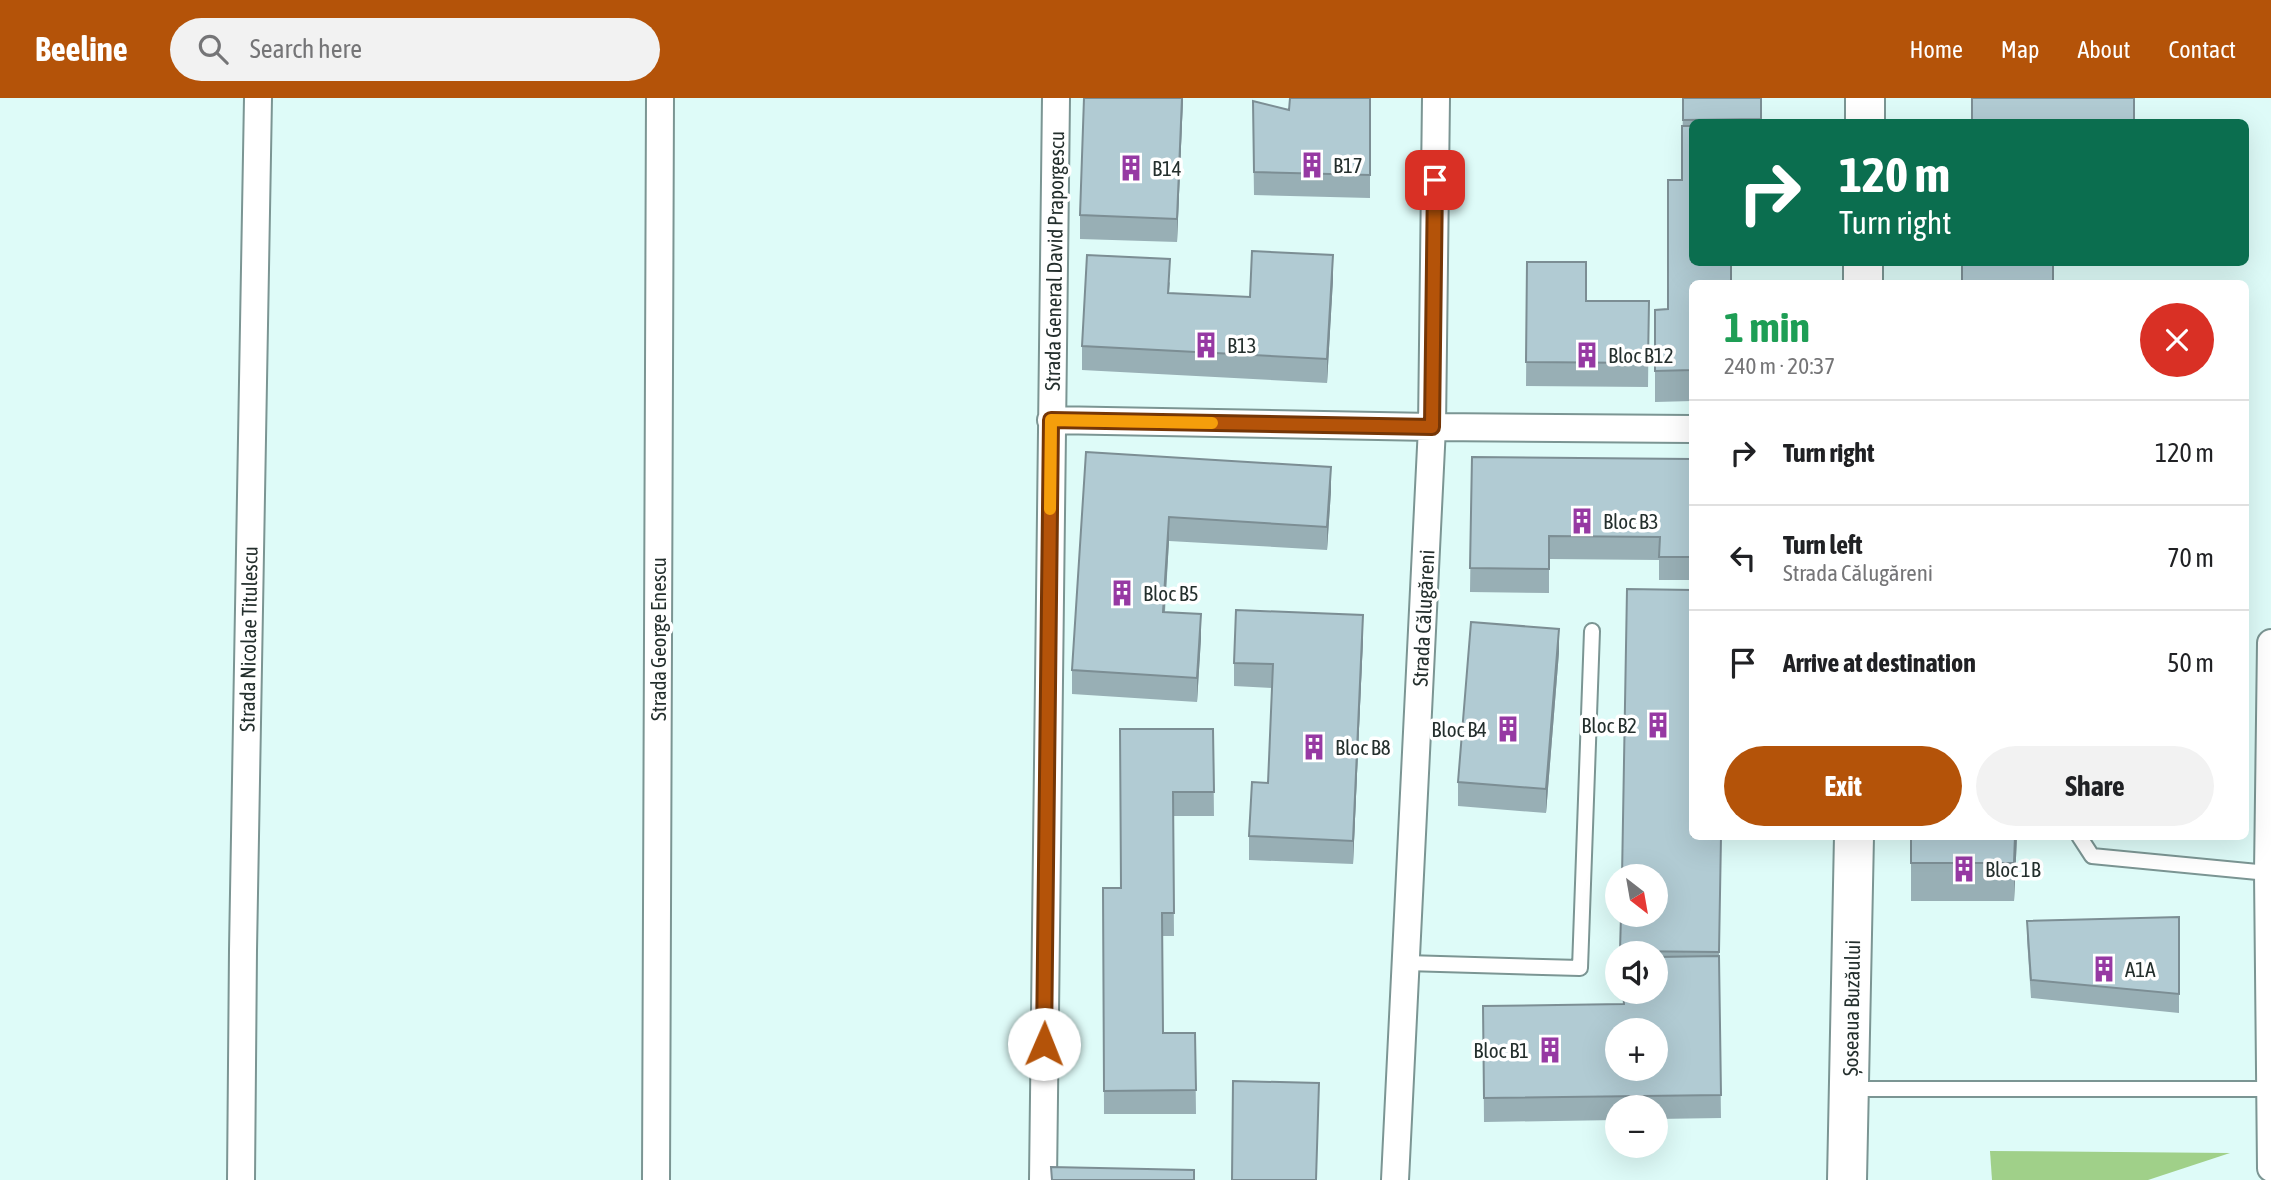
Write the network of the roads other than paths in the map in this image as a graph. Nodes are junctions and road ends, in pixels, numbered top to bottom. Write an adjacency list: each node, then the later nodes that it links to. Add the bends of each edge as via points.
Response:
1 (258, 98): 19 (street, Strada Nicolae Titulescu)
2 (660, 98): 20 (street, Strada George Enescu)
3 (1056, 98): 7 (street, Strada General David Praporgescu)
4 (1436, 98): 8 (street, Strada Călugăreni)
5 (1865, 98): 6 (main road)
6 (1865, 119)
7 (1051, 420): 8 (street); 21 (street, Strada General David Praporgescu)
8 (1432, 427): 9 (street); 15 (street, Strada Călugăreni)
9 (1689, 429)
10 (1592, 631): 15 (lane, via 1580,968)
11 (2271, 643): 14 (street)
12 (1854, 840): 16 (main road, Șoseaua Buzăului)
13 (2082, 840): 14 (lane, via 2092,856)
14 (2268, 873): 17 (street)
15 (1406, 962): 22 (street, Strada Călugăreni)
16 (1850, 1089): 17 (lane); 23 (main road, Șoseaua Buzăului)
17 (2270, 1089): 18 (street)
18 (2271, 1168)
19 (241, 1180)
20 (656, 1180)
21 (1043, 1180)
22 (1395, 1180)
23 (1847, 1180)

